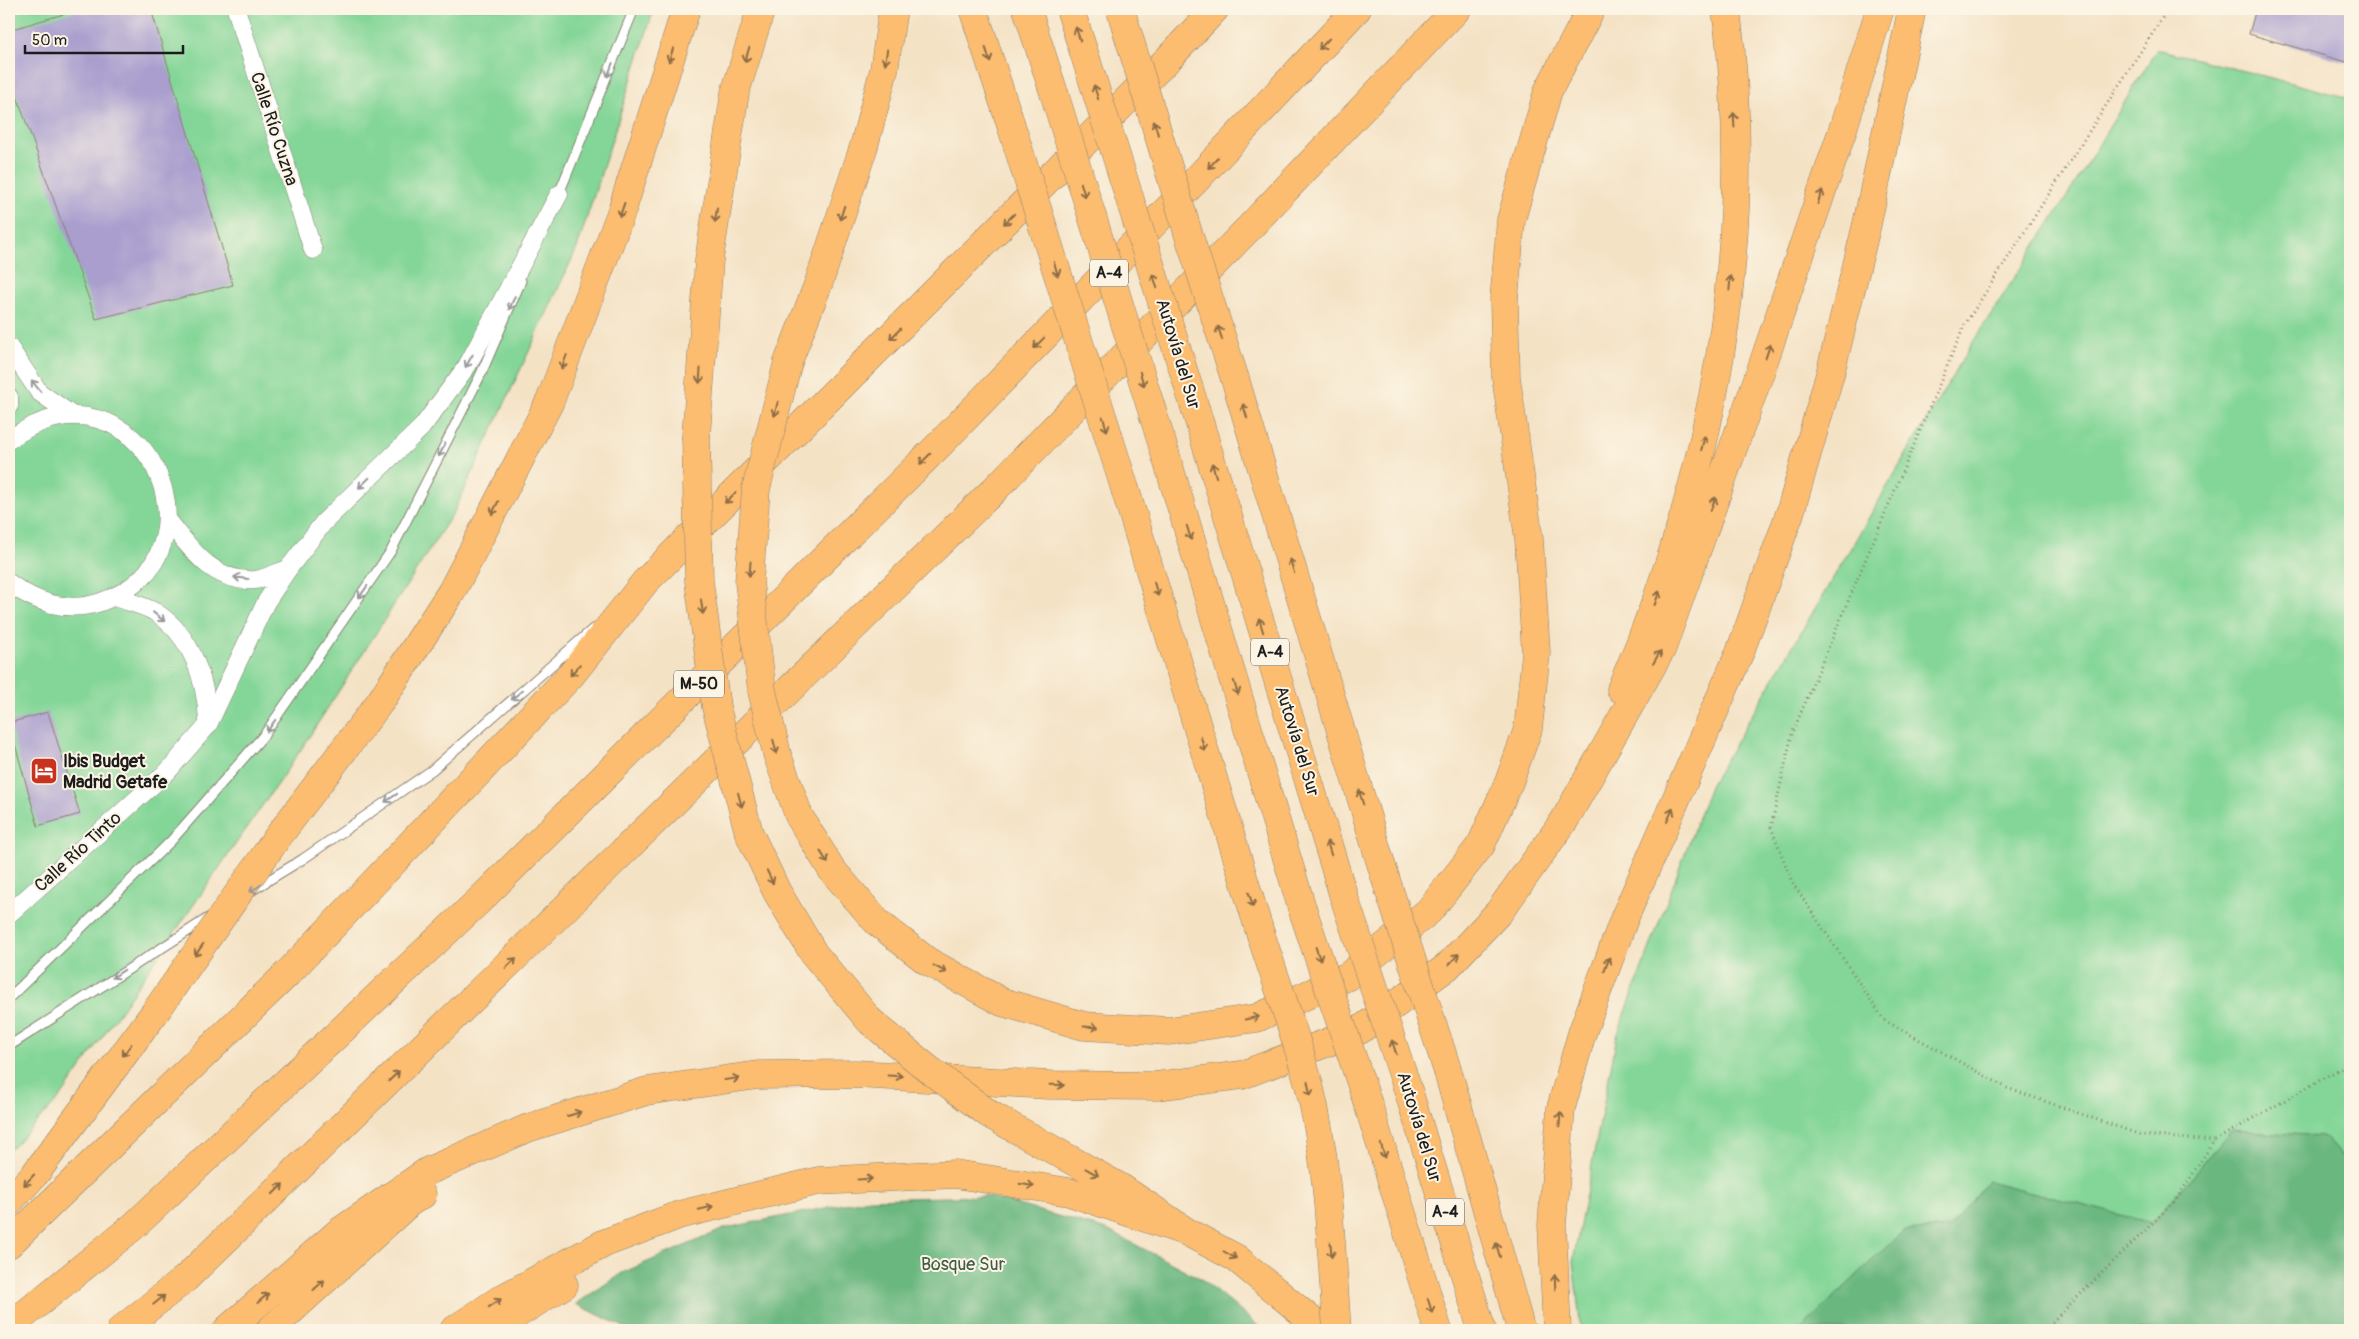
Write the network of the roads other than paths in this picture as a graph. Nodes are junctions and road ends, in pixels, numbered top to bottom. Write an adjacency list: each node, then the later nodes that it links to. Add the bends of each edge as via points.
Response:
1 (236, 9): 20 (street, Calle Río Cuzna)
2 (634, 9): 19 (lane, one-way to 19)
3 (686, 9): 37 (highway, one-way to 37, bridge, via 622,210 550,401 452,591 380,702 277,838 156,1011 35,1174)
4 (761, 9): 39 (highway, one-way to 39, bridge, via 735,93 710,250 696,436 699,581 716,707 749,833 777,892 814,954 870,1021 926,1068 989,1114 1123,1189)
5 (893, 9): 13 (highway, one-way to 13, bridge, via 884,70 864,146 819,282 788,362 756,489 749,582 762,691 777,754 798,816 832,870 877,922 927,961 1002,1002 1084,1026 1169,1030 1257,1018 1348,976 1429,911 1481,845 1509,782 1528,729 1535,644 1529,539 1506,377 1504,291 1511,220 1548,91)
6 (973, 9): 48 (highway, one-way to 48, bridge, via 1309,1086 1330,1232)
7 (1027, 9): 49 (highway, A-4, one-way to 49, bridge, via 1302,908 1368,1104)
8 (1070, 9): 50 (highway, Autovía del Sur / A-4, one-way to 8, bridge, via 1343,894)
9 (1215, 9): 18 (highway)
10 (1219, 9): 18 (highway)
11 (1357, 9): 41 (highway, M-50, one-way to 41, via 1195,182 938,446 484,896 135,1225)
12 (1457, 9): 42 (highway, one-way to 12, via 186,1278 987,497)
13 (1591, 9)
14 (1726, 9): 32 (highway, one-way to 14, via 1642,642 1683,521 1713,404 1727,318 1735,222 1735,130)
15 (1880, 9): 32 (highway, one-way to 15, via 1662,648 1763,364)
16 (1912, 9): 52 (highway, one-way to 16, via 1552,1225 1561,1108 1582,1033 1624,919 1740,652 1790,513 1830,374 1864,234)
17 (1120, 10): 51 (highway, one-way to 17, bridge, via 1448,1072 1385,877 1236,379)
18 (1168, 59): 28 (highway, one-way to 28)
19 (559, 194): 27 (street, Calle Río Tinto, one-way to 27, via 467,366 422,427 324,522); 34 (lane, one-way to 34, via 481,374 391,551 264,735 171,841)
20 (313, 250)
21 (9, 347): 24 (street, one-way to 21, via 39,392)
22 (9, 397): 23 (street)
23 (9, 406)
24 (74, 416): 25 (street, via 50,418 27,427); 26 (street, via 100,420 123,431 142,447 158,470 166,495)
25 (9, 440)
26 (167, 520): 27 (street, one-way to 26, via 255,580 224,576 196,556); 30 (street, via 162,543 150,566 136,583)
27 (288, 569): 31 (street, Calle Río Tinto, via 266,602)
28 (645, 582): 35 (lane, one-way to 35, via 432,770 303,859); 40 (highway, one-way to 40, via 571,675 287,974)
29 (9, 583): 30 (street, via 27,596 54,606 87,606)
30 (115, 597): 31 (street, one-way to 31, via 154,612 183,636 198,666 207,697)
31 (208, 725): 33 (street, Calle Río Tinto, via 168,771)
32 (1564, 821): 36 (highway, one-way to 32, via 647,1091 758,1075 856,1074 1049,1085 1156,1086 1242,1075 1360,1030 1447,966 1499,912)
33 (9, 914)
34 (9, 998)
35 (9, 1046)
36 (528, 1128): 43 (highway, one-way to 36, via 339,1232 428,1170); 44 (highway, one-way to 36, via 410,1202)
37 (9, 1202)
38 (679, 1215): 39 (highway, one-way to 39, via 818,1181 955,1174 1069,1192); 45 (highway, one-way to 38, via 501,1299 604,1243); 46 (highway)
39 (1187, 1232): 47 (highway, one-way to 47, via 1236,1258)
40 (9, 1244)
41 (9, 1327)
42 (121, 1330)
43 (226, 1330)
44 (270, 1330)
45 (454, 1330)
46 (491, 1330)
47 (1323, 1330)
48 (1337, 1330)
49 (1438, 1330)
50 (1482, 1330)
51 (1521, 1330)
52 (1556, 1330)

